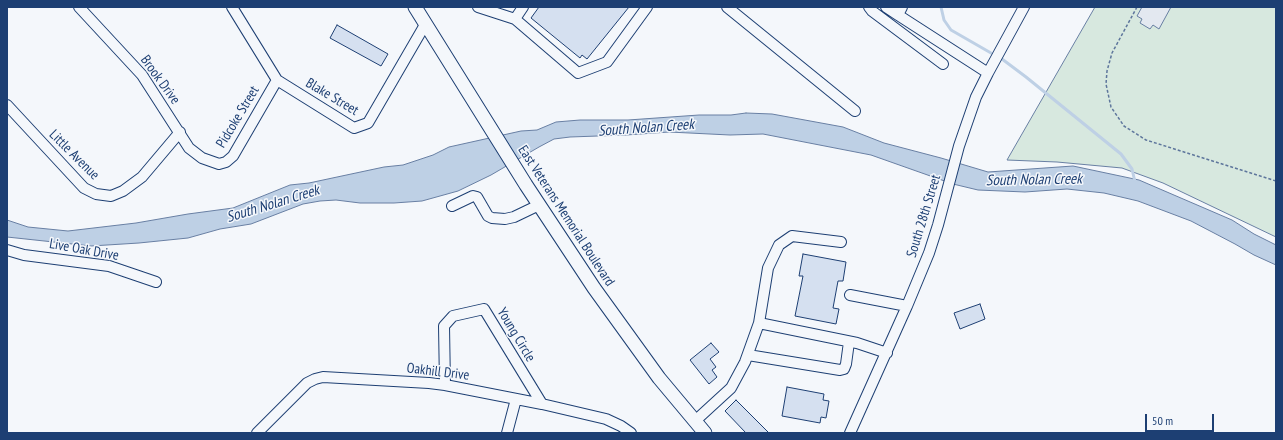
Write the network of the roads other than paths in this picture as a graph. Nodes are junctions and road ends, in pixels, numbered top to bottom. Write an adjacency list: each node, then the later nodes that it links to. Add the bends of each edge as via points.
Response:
1 (79, 7): 19 (street, Brook Drive, via 142,75)
2 (232, 7): 16 (street, Blake Street)
3 (415, 7): 13 (main road, East Veterans Memorial Boulevard)
4 (478, 7): 12 (street)
5 (523, 7): 12 (street)
6 (647, 7): 12 (street, via 607,62 578,73)
7 (727, 7): 18 (street)
8 (869, 7): 14 (street)
9 (886, 7): 11 (street)
10 (1024, 7): 15 (street, South 28th Street)
11 (900, 11): 15 (street)
12 (515, 19)
13 (426, 23): 16 (street, Blake Street, via 368,123 354,128); 21 (main road, East Veterans Memorial Boulevard)
14 (943, 64)
15 (988, 73): 27 (street, South 28th Street, via 959,146 934,238)
16 (277, 80): 20 (street, Pidcoke Street, via 233,156)
17 (7, 105): 19 (street, Little Avenue, via 84,188 96,194 111,196 123,191 142,177)
18 (855, 111)
19 (180, 132): 20 (street, Brook Drive, via 189,148 202,158)
20 (219, 164)
21 (540, 205): 22 (street, via 514,218 505,219 488,216 477,197 473,196); 35 (main road, East Veterans Memorial Boulevard, via 594,288 659,378)
22 (452, 206)
23 (841, 242): 28 (street, via 792,236 779,245 768,268)
24 (7, 250): 25 (street, Live Oak Drive, via 24,255 109,266)
25 (156, 282)
26 (850, 295): 27 (street)
27 (907, 306): 30 (street, South 28th Street)
28 (759, 323): 29 (street); 31 (street)
29 (849, 342): 30 (street); 31 (street, via 846,364 844,369 840,370)
30 (886, 353): 40 (street, South 28th Street)
31 (748, 355): 35 (street, via 730,388)
32 (445, 385): 33 (street, Oakhill Drive); 34 (street, Young Circle, via 444,326 453,316 484,309); 36 (street, Oakhill Drive, via 323,377 315,379 307,383)
33 (516, 399): 34 (street, Oakhill Drive); 37 (street)
34 (542, 404): 38 (street, Oakhill Drive, via 606,419)
35 (695, 421): 39 (main road, East Veterans Memorial Boulevard)
36 (257, 433)
37 (508, 433)
38 (631, 433)
39 (705, 433)
40 (850, 433)

